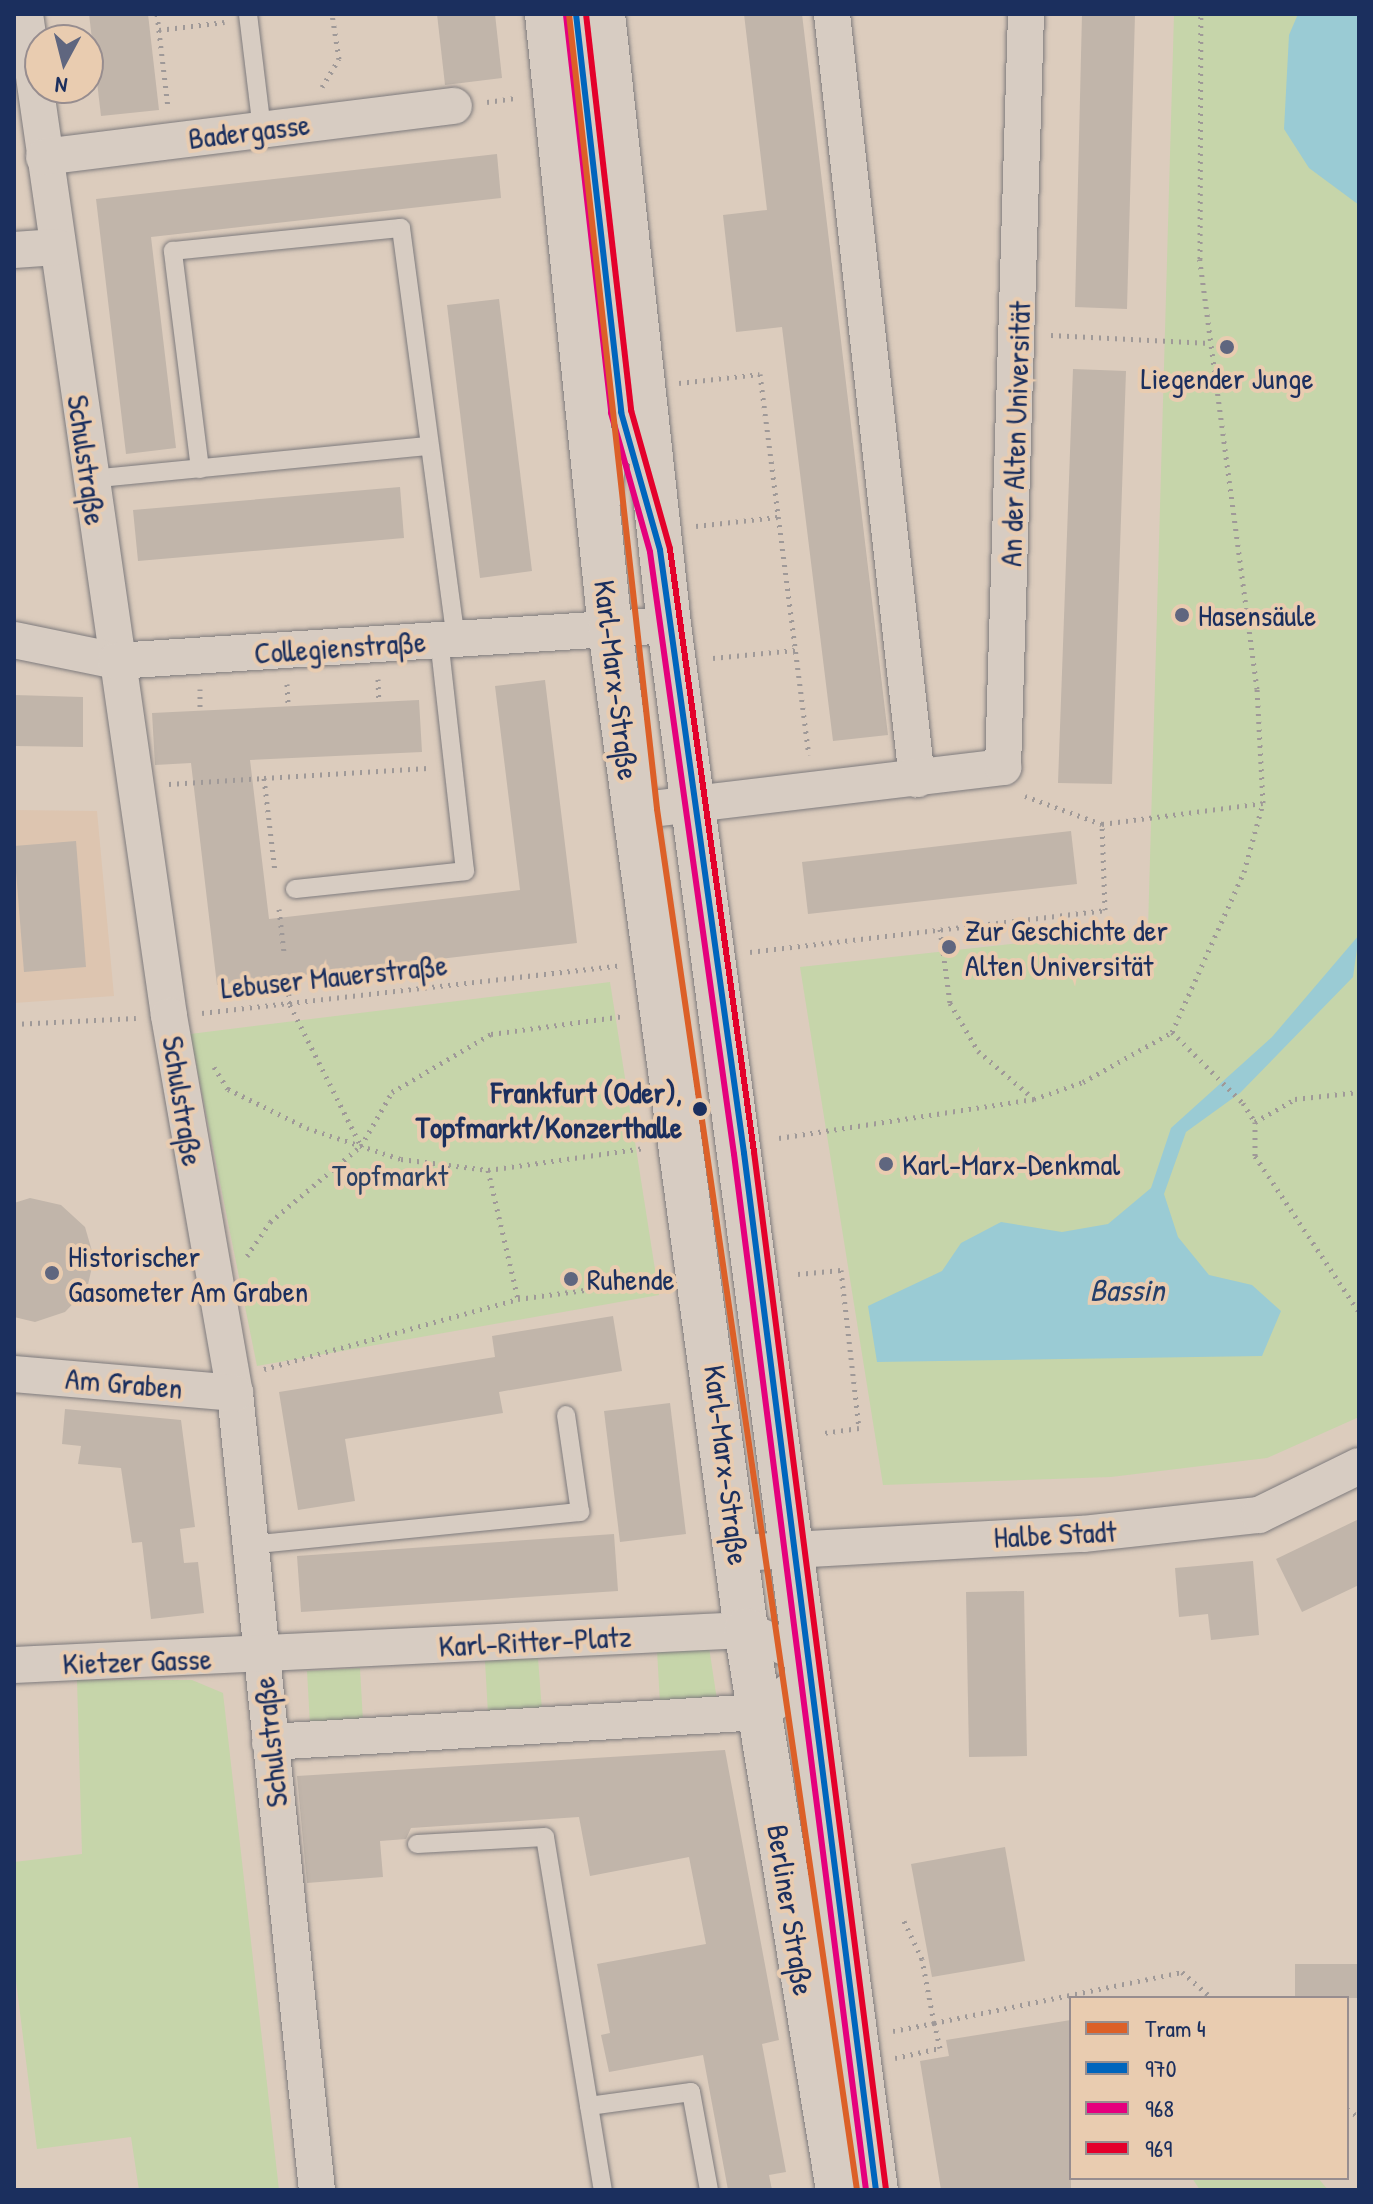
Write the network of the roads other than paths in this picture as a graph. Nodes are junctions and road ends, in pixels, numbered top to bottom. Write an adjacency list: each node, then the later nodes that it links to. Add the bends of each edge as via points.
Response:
1 (25, 14): 10 (street, Schulstraße)
2 (547, 14): 18 (street, Karl-Marx-Straße)
3 (576, 14): 13 (lane)
4 (603, 14): 17 (street, Karl-Marx-Straße)
5 (832, 14): 24 (street)
6 (1026, 14): 24 (street, An der Alten Universität, via 1003,767)
7 (248, 16): 9 (lane)
8 (454, 106): 9 (street, Badergasse)
9 (262, 129): 10 (street, Badergasse)
10 (44, 157): 11 (street, Schulstraße)
11 (57, 247): 12 (street); 16 (street, Schulstraße)
12 (14, 250)
13 (621, 412): 17 (lane); 18 (lane)
14 (428, 446): 15 (lane); 15 (lane, via 401,228 173,251); 22 (lane)
15 (200, 469): 16 (lane)
16 (90, 479): 23 (street, Schulstraße)
17 (676, 538): 19 (street, Karl-Marx-Straße)
18 (601, 556): 20 (street, Karl-Marx-Straße)
19 (669, 625): 20 (street, Collegienstraße); 25 (street, Karl-Marx-Straße)
20 (610, 629): 22 (street, Collegienstraße); 26 (street, Karl-Marx-Straße)
21 (14, 640): 23 (street, Collegienstraße)
22 (448, 640): 23 (street, Collegienstraße); 27 (lane, via 453,767 465,871)
23 (116, 661): 29 (street, Schulstraße, via 169,1016)
24 (917, 779): 25 (street, An der Alten Universität)
25 (694, 806): 26 (street, An der Alten Universität); 33 (street, Karl-Marx-Straße)
26 (635, 811): 34 (street, Karl-Marx-Straße)
27 (286, 889)
28 (14, 1374): 29 (street, Am Graben)
29 (233, 1385): 32 (street, Schulstraße)
30 (566, 1415): 32 (lane, via 580,1512)
31 (1359, 1466): 33 (street, Halbe Stadt, via 1259,1515 1083,1534)
32 (249, 1545): 36 (street, Schulstraße)
33 (794, 1547): 34 (street, Halbe Stadt); 38 (street, Berliner Straße)
34 (738, 1553): 35 (street, Karl-Marx-Straße)
35 (746, 1630): 36 (street, Karl-Ritter-Platz); 38 (street, Karl-Ritter-Platz); 39 (street, Berliner Straße)
36 (260, 1656): 37 (street, Kietzer Gasse); 40 (street, Schulstraße)
37 (14, 1665)
38 (807, 1667): 39 (street); 47 (street, Berliner Straße)
39 (761, 1712): 40 (street); 46 (street, Berliner Straße)
40 (270, 1742): 43 (street, Schulstraße)
41 (417, 1844): 42 (lane, via 545,1837)
42 (589, 2106): 44 (lane); 45 (lane, via 691,2092)
43 (317, 2190)
44 (603, 2190)
45 (709, 2190)
46 (838, 2190)
47 (876, 2190)

